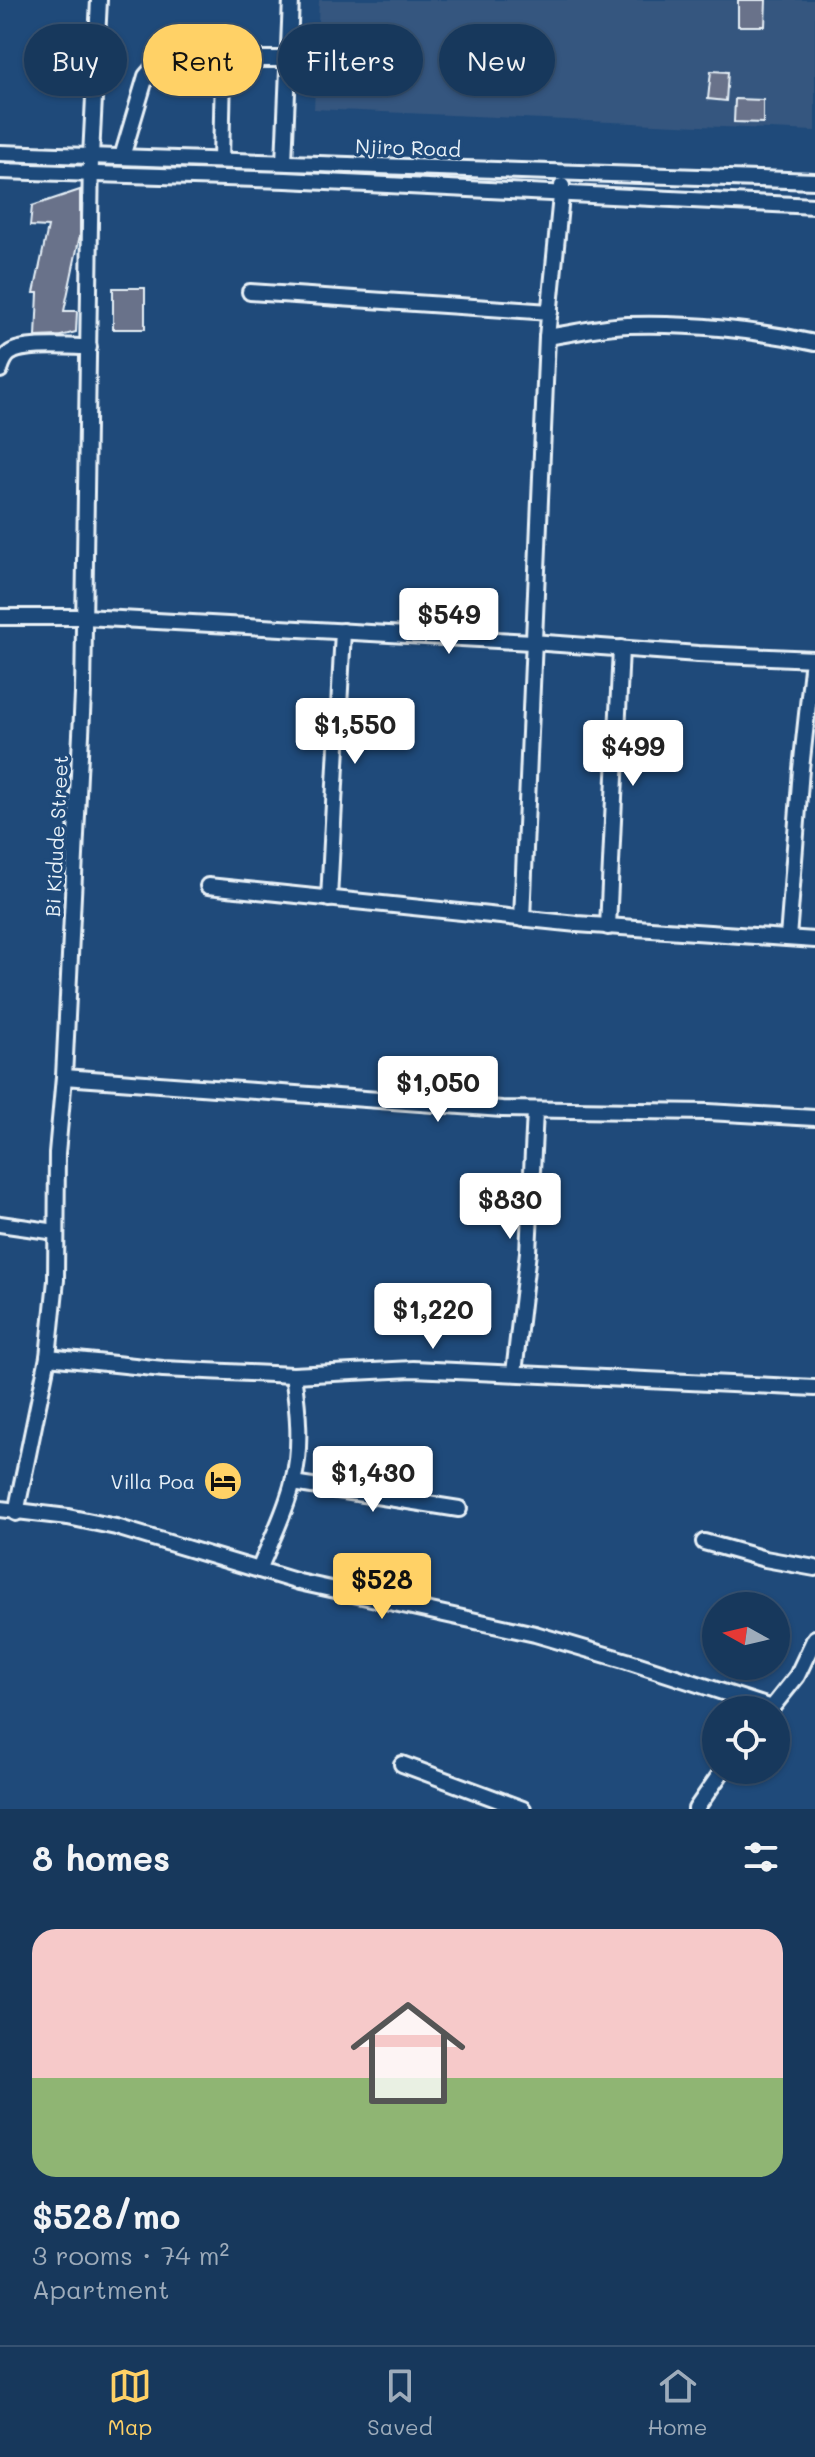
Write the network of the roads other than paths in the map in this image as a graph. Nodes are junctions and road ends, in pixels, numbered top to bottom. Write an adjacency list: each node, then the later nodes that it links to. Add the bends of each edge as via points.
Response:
1 (99, 0): 8 (street, Bi Kidude Street)
2 (291, 0): 3 (street)
3 (289, 24)
4 (143, 86): 9 (street)
5 (222, 96): 10 (street)
6 (286, 96): 11 (street)
7 (0, 153): 8 (street, Njiro Road)
8 (91, 156): 9 (street, Njiro Road); 13 (street, Bi Kidude Street)
9 (122, 157): 10 (street, Njiro Road)
10 (221, 160): 11 (street, Njiro Road)
11 (284, 162): 14 (street, Njiro Road)
12 (0, 171): 13 (street)
13 (91, 172): 16 (street); 22 (street, Bi Kidude Street)
14 (563, 173): 15 (street, Njiro Road); 16 (street)
15 (815, 181)
16 (561, 193): 17 (street); 19 (street)
17 (815, 206)
18 (250, 292): 19 (street)
19 (550, 312): 20 (street)
20 (547, 337): 21 (street, via 627,325 779,335); 27 (street)
21 (815, 343)
22 (89, 347): 23 (street, via 22,348 5,357); 25 (street, Bi Kidude Street)
23 (0, 370)
24 (0, 617): 25 (street)
25 (84, 617): 26 (street); 36 (street, Bi Kidude Street)
26 (343, 631): 27 (street); 31 (street)
27 (532, 642): 28 (street); 32 (street)
28 (621, 648): 29 (street); 33 (street)
29 (814, 659): 34 (street)
30 (208, 886): 31 (street)
31 (329, 899): 32 (street)
32 (522, 919): 33 (street)
33 (608, 927): 34 (street)
34 (788, 938): 35 (street)
35 (815, 940)
36 (64, 1077): 37 (street); 40 (street, Bi Kidude Street)
37 (535, 1111): 38 (street); 42 (street, via 528,1252)
38 (815, 1118)
39 (0, 1224): 40 (street)
40 (56, 1232): 41 (street, Bi Kidude Street)
41 (48, 1357): 43 (street); 48 (street, Bi Kidude Street)
42 (514, 1373): 43 (street, via 413,1369); 44 (street)
43 (293, 1375): 45 (street, via 298,1409)
44 (815, 1388)
45 (293, 1483): 47 (street); 51 (street)
46 (0, 1509): 48 (street)
47 (459, 1509)
48 (16, 1513): 51 (street, via 116,1527)
49 (704, 1542): 50 (street)
50 (815, 1568)
51 (259, 1570): 54 (street, via 535,1634)
52 (815, 1638): 53 (street)
53 (812, 1658): 55 (street)
54 (735, 1696)
55 (781, 1696)
56 (402, 1764): 58 (street)
57 (713, 1784): 59 (street)
58 (523, 1809)
59 (696, 1809)

